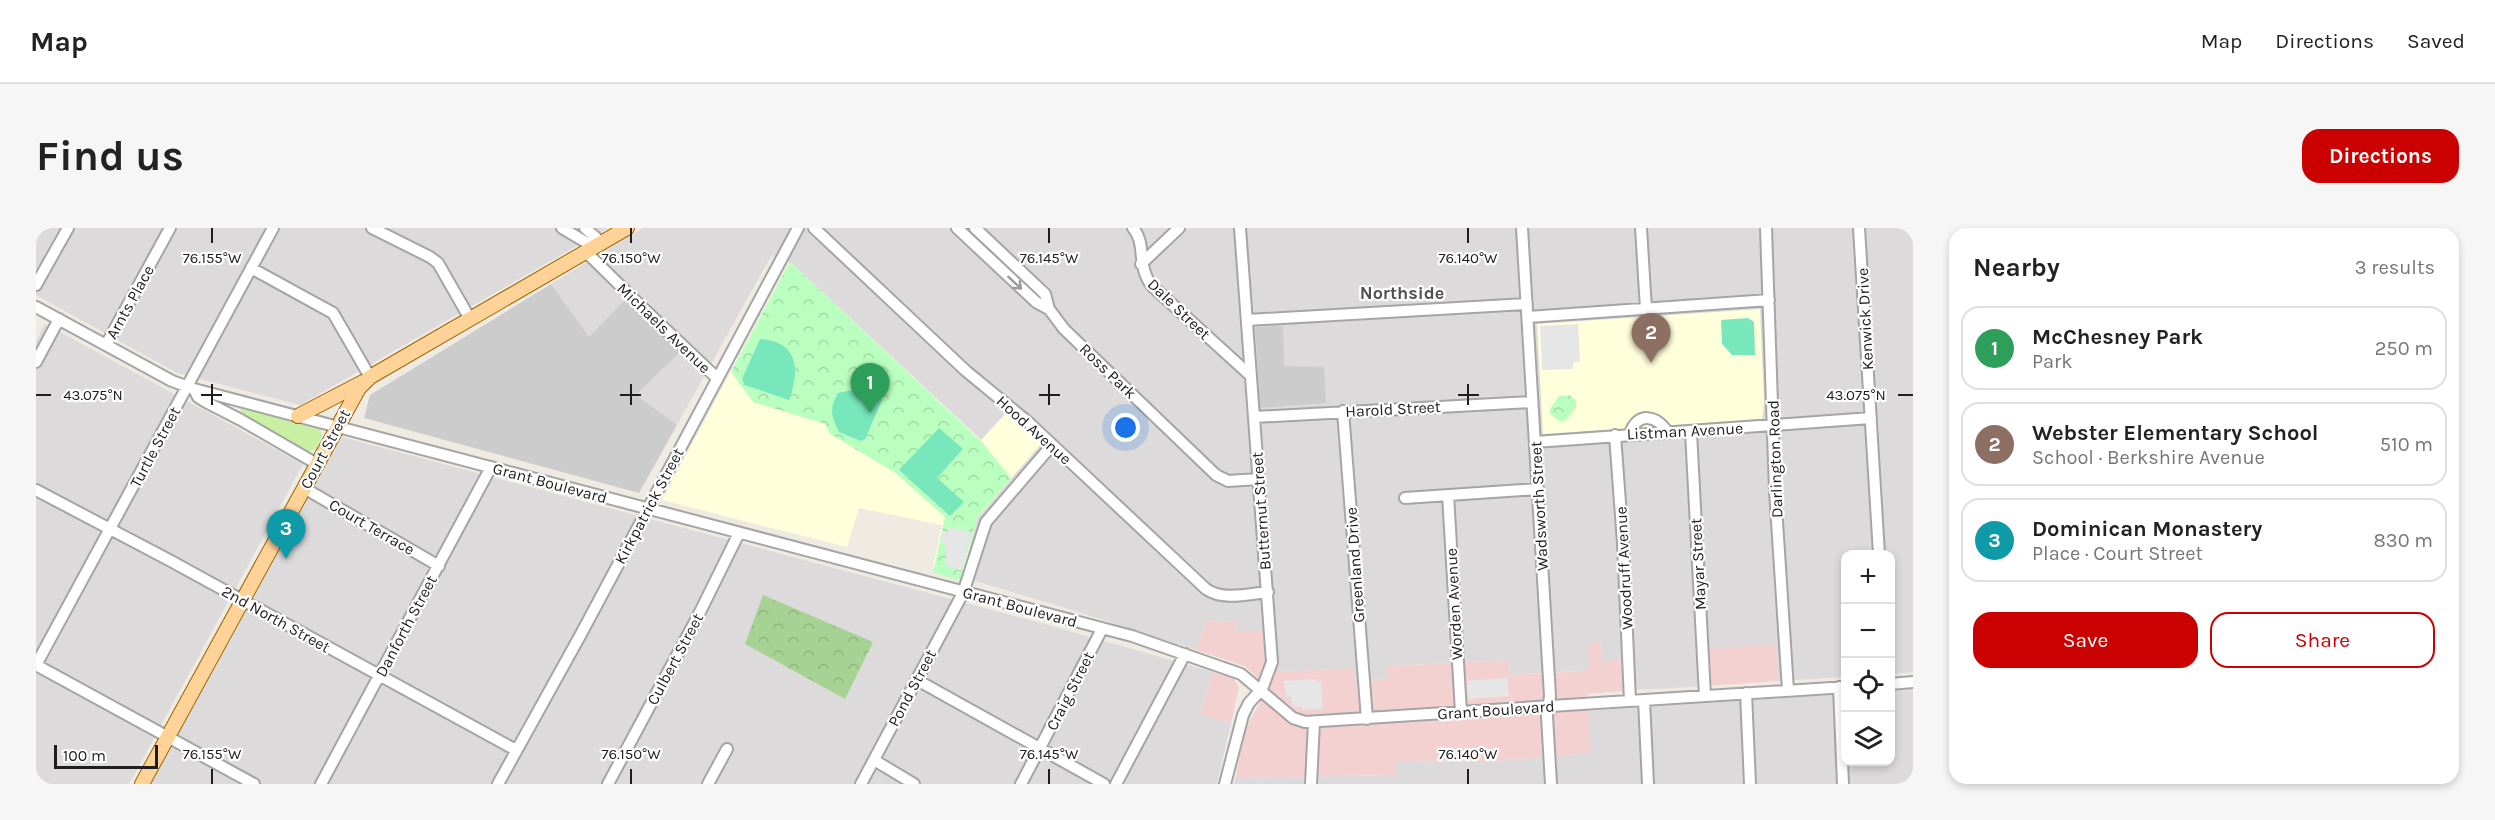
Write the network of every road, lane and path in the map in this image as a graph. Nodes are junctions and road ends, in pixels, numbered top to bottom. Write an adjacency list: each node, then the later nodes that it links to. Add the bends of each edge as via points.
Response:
1 (68, 228): 23 (street)
2 (170, 228): 33 (street, Arnts Place)
3 (273, 228): 22 (street, Turtle Street)
4 (372, 228): 31 (street, via 438,263)
5 (562, 228): 20 (street)
6 (585, 228): 20 (street)
7 (627, 228): 20 (main road, Court Street)
8 (798, 228): 36 (street, Kirkpatrick Street)
9 (814, 228): 51 (street, Hood Avenue, via 966,371)
10 (957, 228): 27 (street, Ross Park, one-way to 27, via 1036,302)
11 (975, 228): 27 (street, Ross Park, via 1045,294)
12 (1133, 228): 21 (street, Dale Street, via 1140,242)
13 (1179, 228): 21 (street)
14 (1240, 228): 32 (street, Butternut Street)
15 (1522, 228): 25 (street, Wadsworth Street)
16 (1641, 228): 28 (street)
17 (1766, 228): 18 (street); 24 (street, Darlington Road)
18 (1777, 228)
19 (1860, 228): 44 (street, Kenwick Drive)
20 (594, 247): 31 (main road, Court Street); 36 (street, Michaels Avenue, via 643,308)
21 (1141, 264): 35 (street, Dale Street, via 1152,286)
22 (251, 268): 37 (street, via 333,313); 38 (street, Turtle Street)
23 (36, 285)
24 (1769, 300): 28 (street); 47 (street, Darlington Road)
25 (1527, 304): 29 (street, Wadsworth Street); 32 (street)
26 (36, 307): 30 (street, Grant Boulevard)
27 (1049, 309): 54 (street, Ross Park, via 1064,329 1216,475 1228,481)
28 (1646, 309): 29 (street)
29 (1527, 317): 40 (street, Wadsworth Street)
30 (58, 319): 33 (street, Grant Boulevard); 34 (street)
31 (470, 319): 37 (main road, Court Street)
32 (1247, 320): 35 (street, Butternut Street)
33 (106, 345): 38 (street, Grant Boulevard)
34 (36, 362)
35 (1251, 376): 43 (street, Butternut Street)
36 (717, 378): 60 (street, Kirkpatrick Street)
37 (368, 379): 42 (main road); 46 (main road, Court Street)
38 (191, 388): 39 (street, Grant Boulevard); 45 (street, Grant Boulevard, via 198,397); 61 (street, Turtle Street)
39 (239, 401): 42 (street, Grant Boulevard); 45 (street, via 237,414)
40 (1532, 402): 41 (street, Harold Street); 50 (street, Wadsworth Street)
41 (1343, 411): 43 (street, Harold Street); 85 (street, Greenland Drive)
42 (298, 416): 46 (street, Grant Boulevard)
43 (1254, 417): 54 (street, Butternut Street)
44 (1870, 418): 47 (street, Listman Avenue); 63 (street, Kenwick Drive)
45 (241, 420): 52 (street, Grant Boulevard)
46 (338, 426): 52 (main road, Court Street); 53 (street, Grant Boulevard)
47 (1773, 426): 48 (street, Listman Avenue); 77 (street, Darlington Road)
48 (1691, 432): 49 (street, Listman Avenue); 79 (street, Mayar Street)
49 (1615, 435): 50 (street, Listman Avenue); 81 (street, Woodruff Avenue)
50 (1535, 442): 56 (street, Wadsworth Street)
51 (1052, 445): 65 (street, Hood Avenue, via 1215,595); 66 (street, Pond Street, via 990,515)
52 (317, 464): 55 (main road, Court Street)
53 (491, 467): 60 (street, Grant Boulevard); 64 (street, Danforth Street)
54 (1258, 479): 65 (street, Butternut Street)
55 (304, 488): 64 (street, Court Terrace); 67 (main road, Court Street)
56 (1538, 489): 58 (street); 82 (street, Wadsworth Street)
57 (36, 490): 61 (street, 2nd North Street)
58 (1448, 495): 59 (street); 83 (street, Worden Avenue)
59 (1405, 498)
60 (647, 509): 62 (street, Grant Boulevard); 90 (street, Kirkpatrick Street)
61 (111, 529): 67 (street, 2nd North Street); 70 (street, Turtle Street)
62 (739, 533): 66 (street, Grant Boulevard); 96 (street, Culbert Street)
63 (1879, 550)
64 (439, 566): 71 (street, Danforth Street)
65 (1268, 592): 76 (street, Butternut Street, via 1272,662)
66 (963, 593): 68 (street, Grant Boulevard); 72 (street, Pond Street)
67 (243, 600): 71 (street, 2nd North Street); 87 (main road, Court Street)
68 (1102, 629): 69 (street, Grant Boulevard); 89 (street, Craig Street)
69 (1185, 654): 76 (street, Grant Boulevard, via 1233,671); 102 (street)
70 (36, 665): 87 (street)
71 (380, 676): 90 (street, 2nd North Street); 94 (street, Danforth Street)
72 (916, 680): 89 (street); 91 (street, Pond Street)
73 (1913, 682): 74 (street)
74 (1895, 684)
75 (1841, 687): 77 (street, Grant Boulevard)
76 (1262, 689): 86 (street, Grant Boulevard, via 1293,718); 103 (street, Butternut Street, via 1243,715)
77 (1788, 690): 78 (street, Grant Boulevard)
78 (1746, 693): 79 (street, Grant Boulevard); 107 (street)
79 (1705, 696): 80 (street, Grant Boulevard)
80 (1644, 700): 81 (street, Grant Boulevard); 106 (street)
81 (1630, 701): 82 (street, Grant Boulevard)
82 (1549, 706): 83 (street, Grant Boulevard); 105 (street, Wadsworth Street)
83 (1461, 712): 85 (street, Grant Boulevard)
84 (1842, 712): 108 (street)
85 (1367, 719): 86 (street, Grant Boulevard)
86 (1314, 722): 104 (street)
87 (168, 736): 92 (main road, Court Street); 93 (street)
88 (727, 749): 97 (street)
89 (1040, 749): 100 (street, Craig Street); 101 (street)
90 (516, 750): 95 (street, Kirkpatrick Street)
91 (874, 760): 98 (street, Pond Street); 99 (street)
92 (142, 784)
93 (254, 784)
94 (321, 784)
95 (498, 784)
96 (608, 784)
97 (708, 784)
98 (861, 784)
99 (914, 784)
100 (1021, 784)
101 (1104, 784)
102 (1116, 784)
103 (1225, 784)
104 (1311, 784)
105 (1551, 784)
106 (1648, 784)
107 (1750, 784)
108 (1843, 784)

